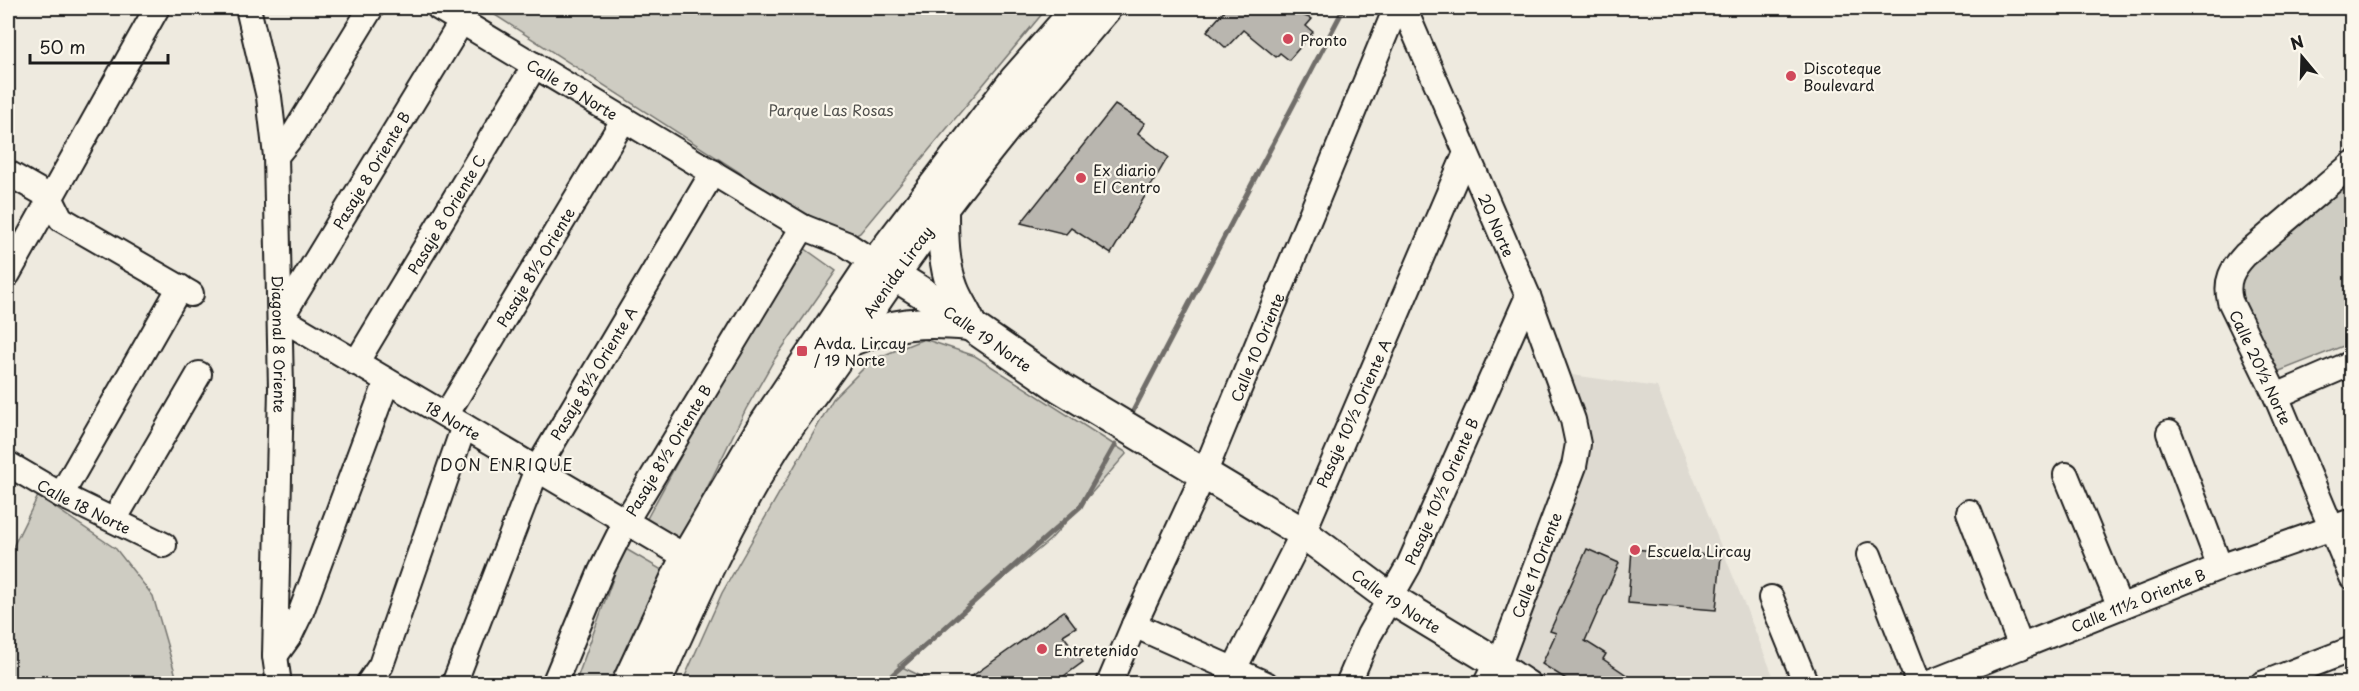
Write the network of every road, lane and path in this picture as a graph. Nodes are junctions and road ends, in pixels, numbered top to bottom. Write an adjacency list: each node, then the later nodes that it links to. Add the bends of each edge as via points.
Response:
1 (157, 8): 17 (street)
2 (248, 8): 13 (street, Diagonal 8 Oriente, via 269,97)
3 (371, 8): 13 (street, via 294,134)
4 (439, 8): 9 (street, Calle 19 Norte)
5 (1077, 8): 20 (main road, Avenida Lircay, via 1014,81 882,254)
6 (1106, 8): 18 (main road, Avenida Lircay)
7 (1396, 8): 36 (street, Calle 10 Oriente)
8 (1404, 8): 12 (street, 20 Norte)
9 (462, 21): 10 (street, Calle 19 Norte); 23 (street, Pasaje 8 Oriente B)
10 (535, 65): 11 (street, Calle 19 Norte); 26 (street, Pasaje 8 Oriente C)
11 (624, 119): 15 (street, Calle 19 Norte); 31 (street, Pasaje 8½ Oriente)
12 (1466, 153): 22 (street, 20 Norte); 43 (street, Pasaje 10½ Oriente A)
13 (276, 156): 23 (street, Diagonal 8 Oriente)
14 (2352, 164): 30 (street, Calle 20½ Norte, via 2245,255 2229,278 2230,301)
15 (712, 172): 19 (street, Calle 19 Norte); 35 (street, Pasaje 8½ Oriente A)
16 (8, 173): 17 (street)
17 (51, 197): 21 (street); 38 (street, via 61,219 185,291)
18 (943, 209): 20 (main road, Avenida Lircay); 24 (main road, via 948,274)
19 (803, 226): 20 (street, Calle 19 Norte, via 846,244); 41 (street, Pasaje 8½ Oriente B)
20 (883, 268): 24 (main road, Calle 19 Norte); 25 (main road, Avenida Lircay, via 866,312); 46 (main road, Avenida Lircay, via 760,431)
21 (8, 274)
22 (1528, 296): 33 (street, 20 Norte); 49 (street, Pasaje 10½ Oriente B)
23 (281, 318): 26 (street, 18 Norte); 55 (street, Diagonal 8 Oriente)
24 (971, 325): 25 (main road, via 916,322); 36 (main road, Calle 19 Norte, via 1062,388)
25 (849, 341): 63 (main road, Avenida Lircay, via 773,449 707,569)
26 (356, 363): 29 (street, 18 Norte)
27 (2352, 363): 30 (street)
28 (199, 374): 40 (street)
29 (387, 381): 31 (street, 18 Norte); 55 (street, via 301,612)
30 (2276, 396): 42 (street, Calle 20½ Norte)
31 (455, 421): 35 (street, 18 Norte); 59 (street, Pasaje 8½ Oriente, via 381,665)
32 (2169, 434): 47 (street)
33 (1578, 444): 57 (street, Calle 11 Oriente, via 1574,466)
34 (8, 464): 38 (street, Calle 18 Norte)
35 (537, 469): 41 (street, 18 Norte); 60 (street, Pasaje 8½ Oriente A)
36 (1204, 474): 43 (main road, Calle 19 Norte); 52 (street, Calle 10 Oriente)
37 (2066, 475): 51 (street)
38 (61, 495): 40 (street, Calle 18 Norte)
39 (1969, 512): 53 (street)
40 (114, 520): 44 (street, Calle 18 Norte)
41 (626, 521): 46 (street, 18 Norte); 61 (street, Pasaje 8½ Oriente B)
42 (2342, 525): 47 (street, Calle 11½ Oriente B); 48 (street, Calle 20½ Norte)
43 (1303, 533): 49 (main road, Calle 19 Norte); 56 (street, Pasaje 10½ Oriente A)
44 (164, 545)
45 (1869, 555): 69 (street)
46 (686, 557): 62 (main road, Avenida Lircay)
47 (2220, 567): 51 (street, Calle 11½ Oriente B)
48 (2352, 577)
49 (1390, 598): 57 (main road, Calle 19 Norte); 66 (street, Pasaje 10½ Oriente B, via 1368,635)
50 (1771, 598): 68 (street)
51 (2120, 607): 53 (street, Calle 11½ Oriente B)
52 (1134, 625): 56 (street); 64 (street, Calle 10 Oriente)
53 (2021, 646): 70 (street, Calle 11½ Oriente B)
54 (2352, 649): 71 (street)
55 (275, 656): 58 (street, Diagonal 8 Oriente)
56 (1234, 669): 65 (street)
57 (1494, 674): 67 (street, Calle 19 Norte)
58 (279, 684)
59 (368, 684)
60 (454, 684)
61 (554, 684)
62 (627, 684)
63 (655, 684)
64 (1109, 684)
65 (1266, 684)
66 (1348, 684)
67 (1528, 684)
68 (1806, 684)
69 (1919, 684)
70 (1927, 684)
71 (2262, 684)

